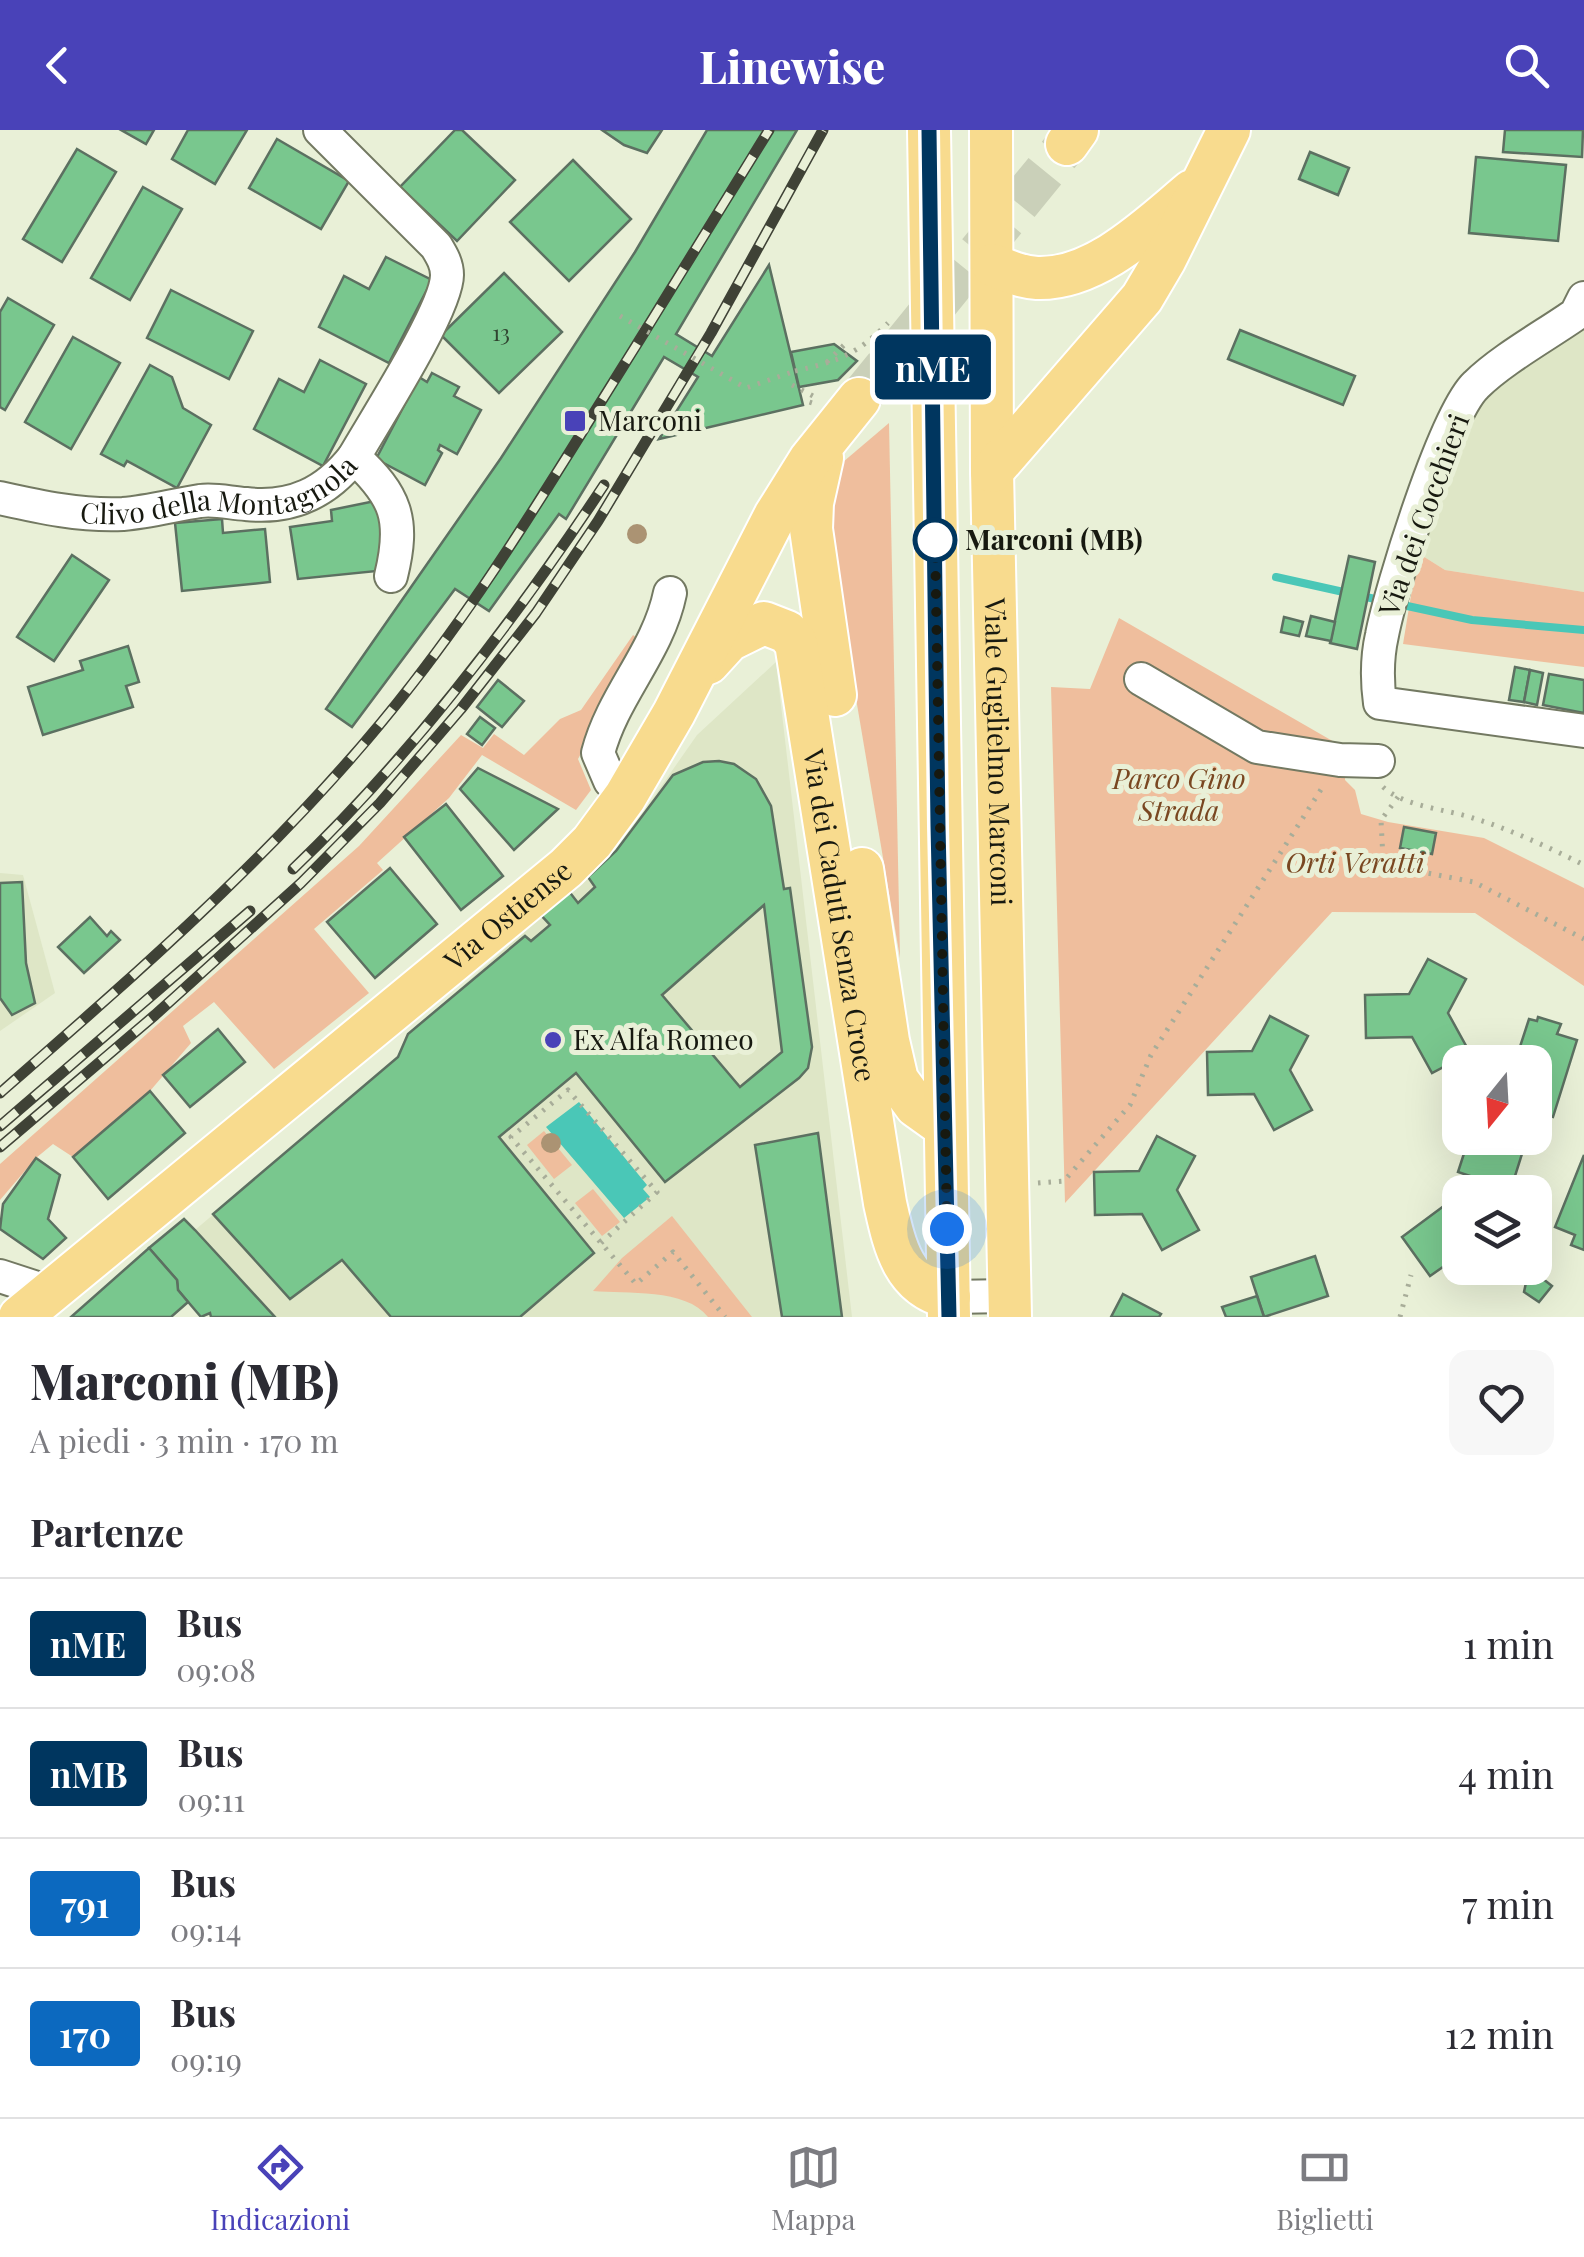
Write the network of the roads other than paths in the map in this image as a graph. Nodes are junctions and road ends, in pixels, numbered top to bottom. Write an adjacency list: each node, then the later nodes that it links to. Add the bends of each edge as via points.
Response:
1 (320, 130): 9 (street, via 436,246 447,278 429,325)
2 (929, 130): 19 (main road)
3 (991, 130): 6 (main road, Viale Guglielmo Marconi)
4 (1228, 130): 5 (main road)
5 (1204, 181): 6 (main road, via 1130,240 1078,270 1036,278); 10 (main road, via 1132,312)
6 (992, 264): 10 (main road, Viale Guglielmo Marconi)
7 (1584, 298): 16 (street, Via dei Cocchieri, via 1576,314 1474,386 1458,412 1406,545 1381,636 1378,684 1380,704)
8 (837, 408): 15 (main road, Via Ostiense); 19 (main road, Via dei Caduti Senza Croce, via 812,503 812,542 898,1080 916,1106)
9 (354, 457): 11 (street, Clivo della Montagnola, via 326,488 268,505 202,501 110,514); 12 (street, Clivo della Montagnola, via 387,492 397,514)
10 (992, 471): 23 (main road, Viale Guglielmo Marconi)
11 (0, 498)
12 (391, 576)
13 (670, 593): 18 (street, via 659,633 598,752 610,782)
14 (1141, 680): 17 (street, via 1257,747)
15 (688, 686): 18 (main road, Via Ostiense); 22 (main road, Via dei Caduti Senza Croce, via 730,640 755,626 776,625 796,644 884,1203 908,1272)
16 (1584, 731)
17 (1378, 760)
18 (625, 797): 21 (main road, Via Ostiense, via 566,868)
19 (944, 1126): 22 (main road)
20 (0, 1276): 21 (street)
21 (35, 1304)
22 (949, 1307): 23 (street)
23 (1010, 1307)

